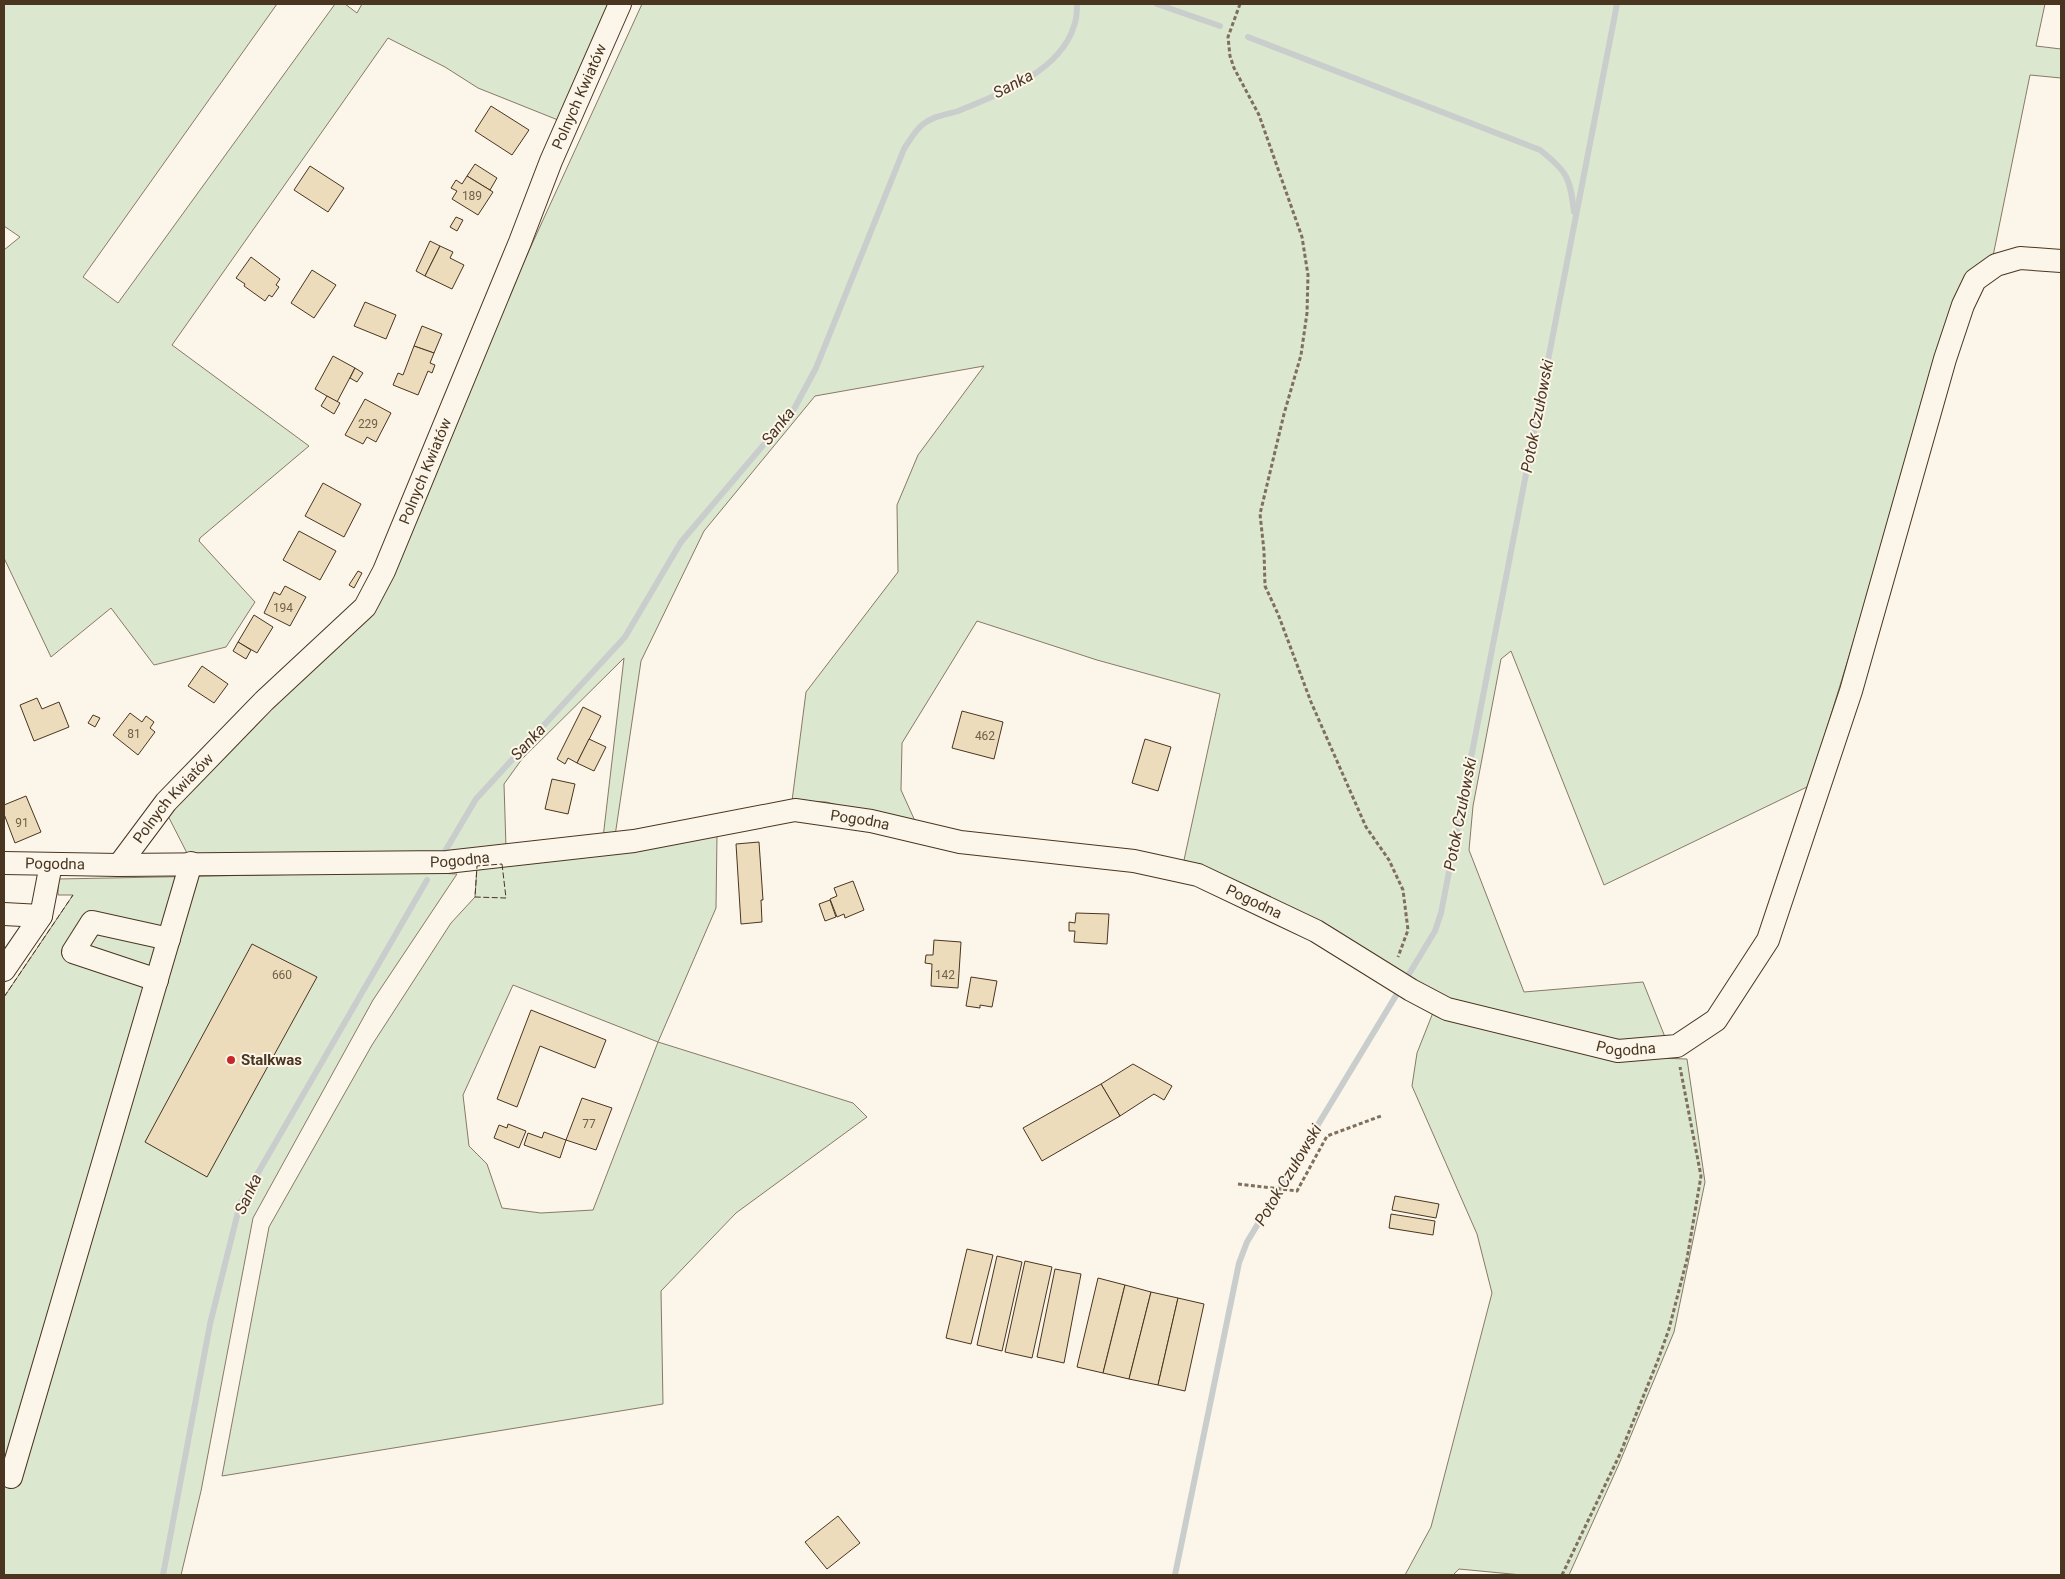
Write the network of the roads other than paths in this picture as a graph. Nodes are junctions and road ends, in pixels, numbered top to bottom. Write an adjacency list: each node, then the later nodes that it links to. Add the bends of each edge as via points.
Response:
1 (620, 4): 6 (street, Polnych Kwiatów, via 551,161 384,571 364,607 264,701 166,802)
2 (2061, 261): 4 (street, Pogodna, via 2020,258 1996,265 1975,280 1962,305 1851,691 1768,940 1716,1020 1677,1046 1618,1051 1447,1009 1316,931 1198,875 1134,860 960,842 871,821 795,810 634,841 446,862)
3 (4, 861): 5 (street, Pogodna)
4 (191, 863): 6 (street, Pogodna); 9 (street)
5 (51, 864): 6 (street, Pogodna); 8 (street)
6 (119, 864)
7 (4, 914): 8 (street)
8 (41, 916): 10 (street)
9 (169, 939): 11 (street); 11 (street, via 92,922 73,952)
10 (4, 970)
11 (157, 980): 12 (street)
12 (11, 1477)

